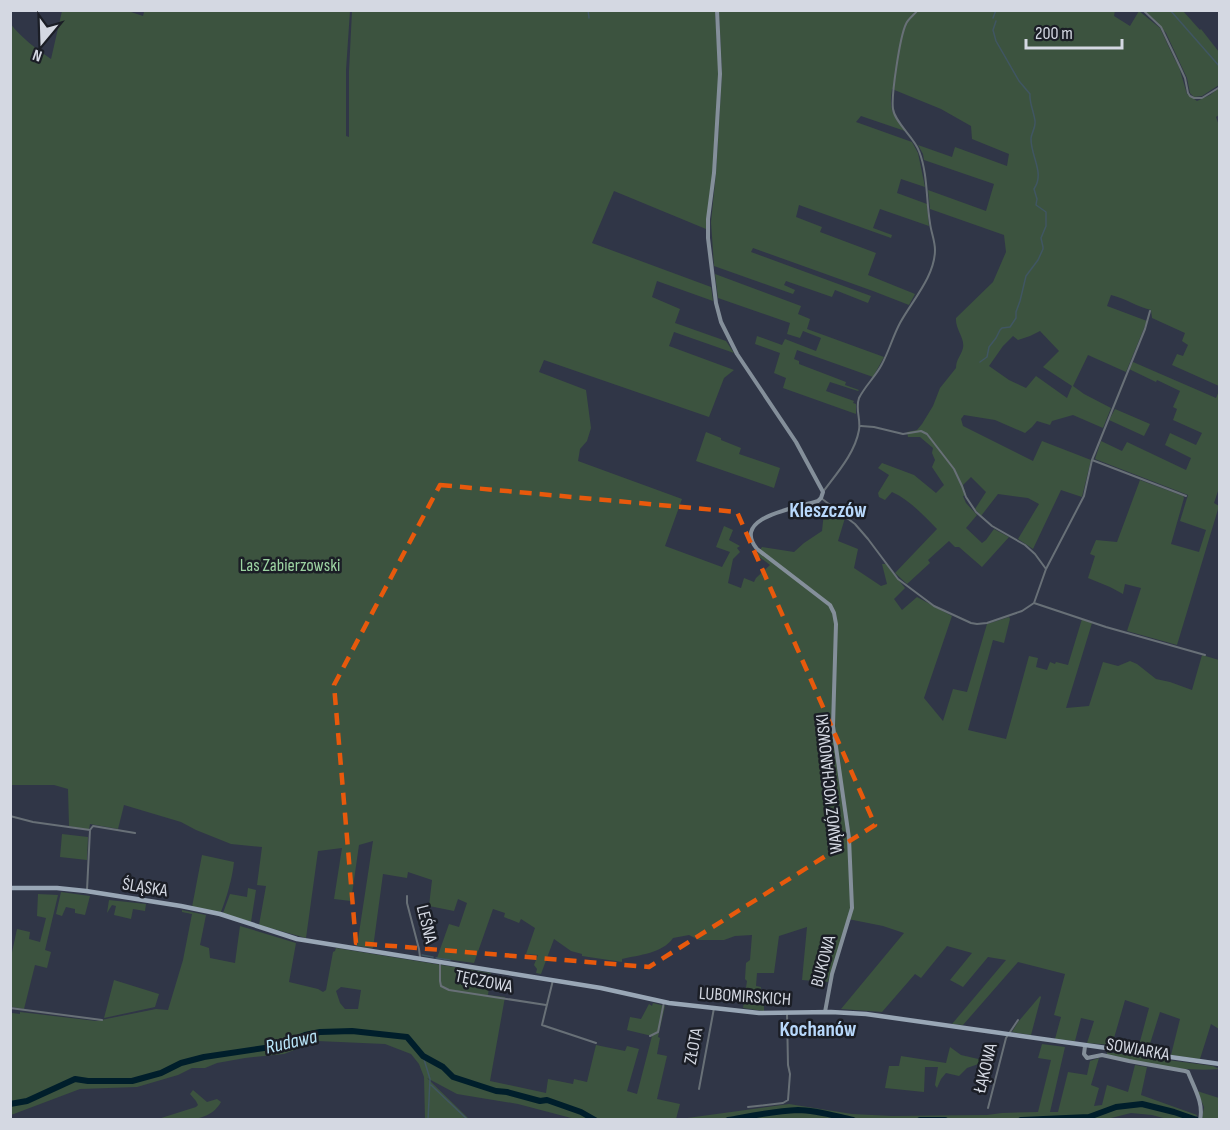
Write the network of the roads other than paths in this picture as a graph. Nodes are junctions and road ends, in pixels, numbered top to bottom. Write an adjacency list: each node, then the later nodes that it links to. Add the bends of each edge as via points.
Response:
1 (717, 10): 8 (street, via 720,74 708,229 716,302 737,354 796,442)
2 (918, 10): 6 (street, via 906,23 901,40 893,110 919,152 936,247 927,277 858,401)
3 (1143, 10): 4 (street, via 1161,27 1188,93 1202,98)
4 (1220, 87)
5 (1150, 311): 7 (street)
6 (860, 426): 8 (street, via 853,448); 11 (street, via 927,434 954,469 976,512 1031,549)
7 (1092, 460): 9 (street); 11 (street, via 1084,496)
8 (823, 492): 10 (street)
9 (1186, 496)
10 (821, 498): 12 (street, via 868,538 898,579 934,606 970,623 981,624 1022,611); 20 (street, WĄWÓZ KOCHANOWSKI, via 761,519 751,533 757,549 830,605 834,613 833,726 849,838)
11 (1046, 569): 12 (street)
12 (1034, 603): 13 (street)
13 (1205, 655)
14 (10, 816): 15 (street)
15 (90, 830): 16 (street, via 93,826); 18 (street)
16 (135, 833)
17 (10, 888): 18 (main road, ŚLĄSKA)
18 (87, 891): 21 (main road, ŚLĄSKA, via 214,912)
19 (407, 896): 22 (street, LEŚNA)
20 (849, 917): 29 (street, BUKOWA)
21 (273, 932): 22 (main road, LUBOMIRSKICH)
22 (420, 958): 23 (main road, LUBOMIRSKICH)
23 (440, 962): 24 (main road, LUBOMIRSKICH); 26 (street, TĘCZOWA, via 441,986 449,990)
24 (553, 980): 25 (main road, LUBOMIRSKICH); 26 (street)
25 (664, 1002): 28 (main road, LUBOMIRSKICH); 34 (street, via 658,1032)
26 (546, 1005): 35 (street, via 542,1025)
27 (10, 1008): 31 (street)
28 (714, 1008): 30 (main road, LUBOMIRSKICH); 38 (street, ZŁOTA)
29 (825, 1012): 30 (main road, LUBOMIRSKICH); 33 (main road, LUBOMIRSKICH)
30 (787, 1014): 39 (street, via 788,1100)
31 (102, 1020)
32 (1018, 1020): 33 (street)
33 (1007, 1035): 36 (main road, LUBOMIRSKICH); 40 (street, ŁĄKOWA)
34 (650, 1036)
35 (596, 1043)
36 (1085, 1046): 37 (main road, LUBOMIRSKICH); 41 (street, SOWIARKA, via 1087,1058 1102,1055 1188,1072 1201,1105)
37 (1220, 1065)
38 (699, 1089)
39 (748, 1107)
40 (988, 1108)
41 (1200, 1117)

